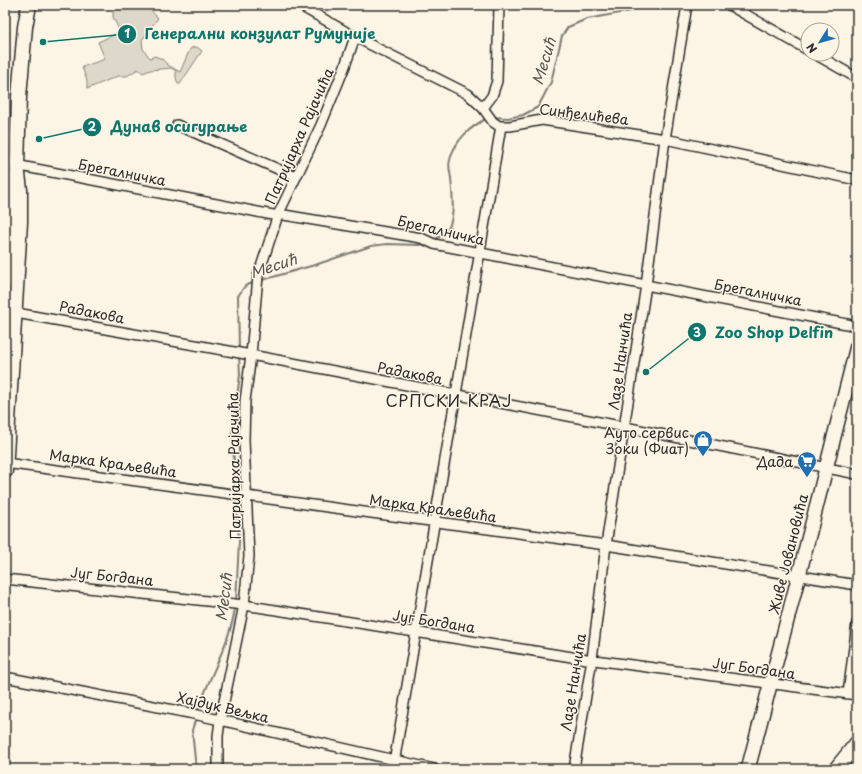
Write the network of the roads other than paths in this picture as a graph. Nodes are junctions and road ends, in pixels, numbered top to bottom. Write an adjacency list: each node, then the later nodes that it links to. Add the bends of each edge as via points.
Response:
1 (29, 5): 15 (main road)
2 (299, 5): 6 (street)
3 (499, 5): 11 (street, via 497,81)
4 (687, 5): 14 (street, Лазе Нанчића)
5 (730, 5): 8 (street)
6 (315, 9): 7 (street)
7 (355, 37): 11 (street, via 460,89 473,97); 16 (street, Патријарха Рајачића, via 346,66)
8 (800, 45)
9 (830, 62): 10 (street)
10 (857, 78)
11 (484, 110): 12 (street)
12 (497, 124): 14 (street, Синђелићева, via 510,126 542,120); 19 (street)
13 (177, 125): 16 (street)
14 (665, 139): 17 (street, Синђелићева); 21 (street, Лазе Нанчића)
15 (11, 164): 18 (street, Брегалничка); 20 (main road); 22 (main road, via 21,198)
16 (296, 177): 18 (street, Патријарха Рајачића)
17 (857, 180)
18 (278, 215): 19 (street, Брегалничка, via 421,238 434,244); 25 (street, Патријарха Рајачића, via 258,276)
19 (480, 253): 21 (street, Брегалничка); 26 (street)
20 (5, 280)
21 (646, 285): 23 (street, Брегалничка); 27 (street, Лазе Нанчића)
22 (10, 311): 25 (street, Радакова); 28 (main road)
23 (857, 326)
24 (857, 346): 29 (street, Живе Јовановића)
25 (247, 355): 26 (street, Радакова); 32 (street, Патријарха Рајачића)
26 (456, 396): 27 (street, Радакова); 33 (street)
27 (625, 427): 29 (street, Радакова); 34 (street, Лазе Нанчића)
28 (5, 463): 30 (main road); 32 (street, Марка Краљевића)
29 (826, 468): 31 (street, Радакова); 35 (street, Живе Јовановића)
30 (5, 471)
31 (857, 474)
32 (243, 495): 33 (street, Марка Краљевића); 38 (street, Патријарха Рајачића, via 249,556)
33 (434, 522): 34 (street, Марка Краљевића); 40 (street)
34 (606, 546): 35 (street, Марка Краљевића); 41 (street, Лазе Нанчића)
35 (799, 575): 37 (street, Марка Краљевића); 43 (street, Живе Јовановића)
36 (5, 579): 38 (street, Југ Богдана)
37 (857, 585)
38 (242, 604): 40 (street, Југ Богдана); 45 (street, Патријарха Рајачића)
39 (857, 623): 44 (street)
40 (415, 632): 41 (street, Југ Богдана); 47 (street)
41 (592, 659): 43 (street, Југ Богдана); 50 (street, Лазе Нанчића)
42 (5, 677): 45 (street, Хајдук Вељка)
43 (770, 685): 44 (street, Југ Богдана); 51 (street, Живе Јовановића)
44 (853, 695)
45 (220, 721): 47 (street, Хајдук Вељка); 48 (street, Патријарха Рајачића)
46 (857, 743): 52 (main road)
47 (394, 765): 49 (street, Хајдук Вељка)
48 (218, 769)
49 (434, 769)
50 (574, 769)
51 (748, 769)
52 (836, 769)

